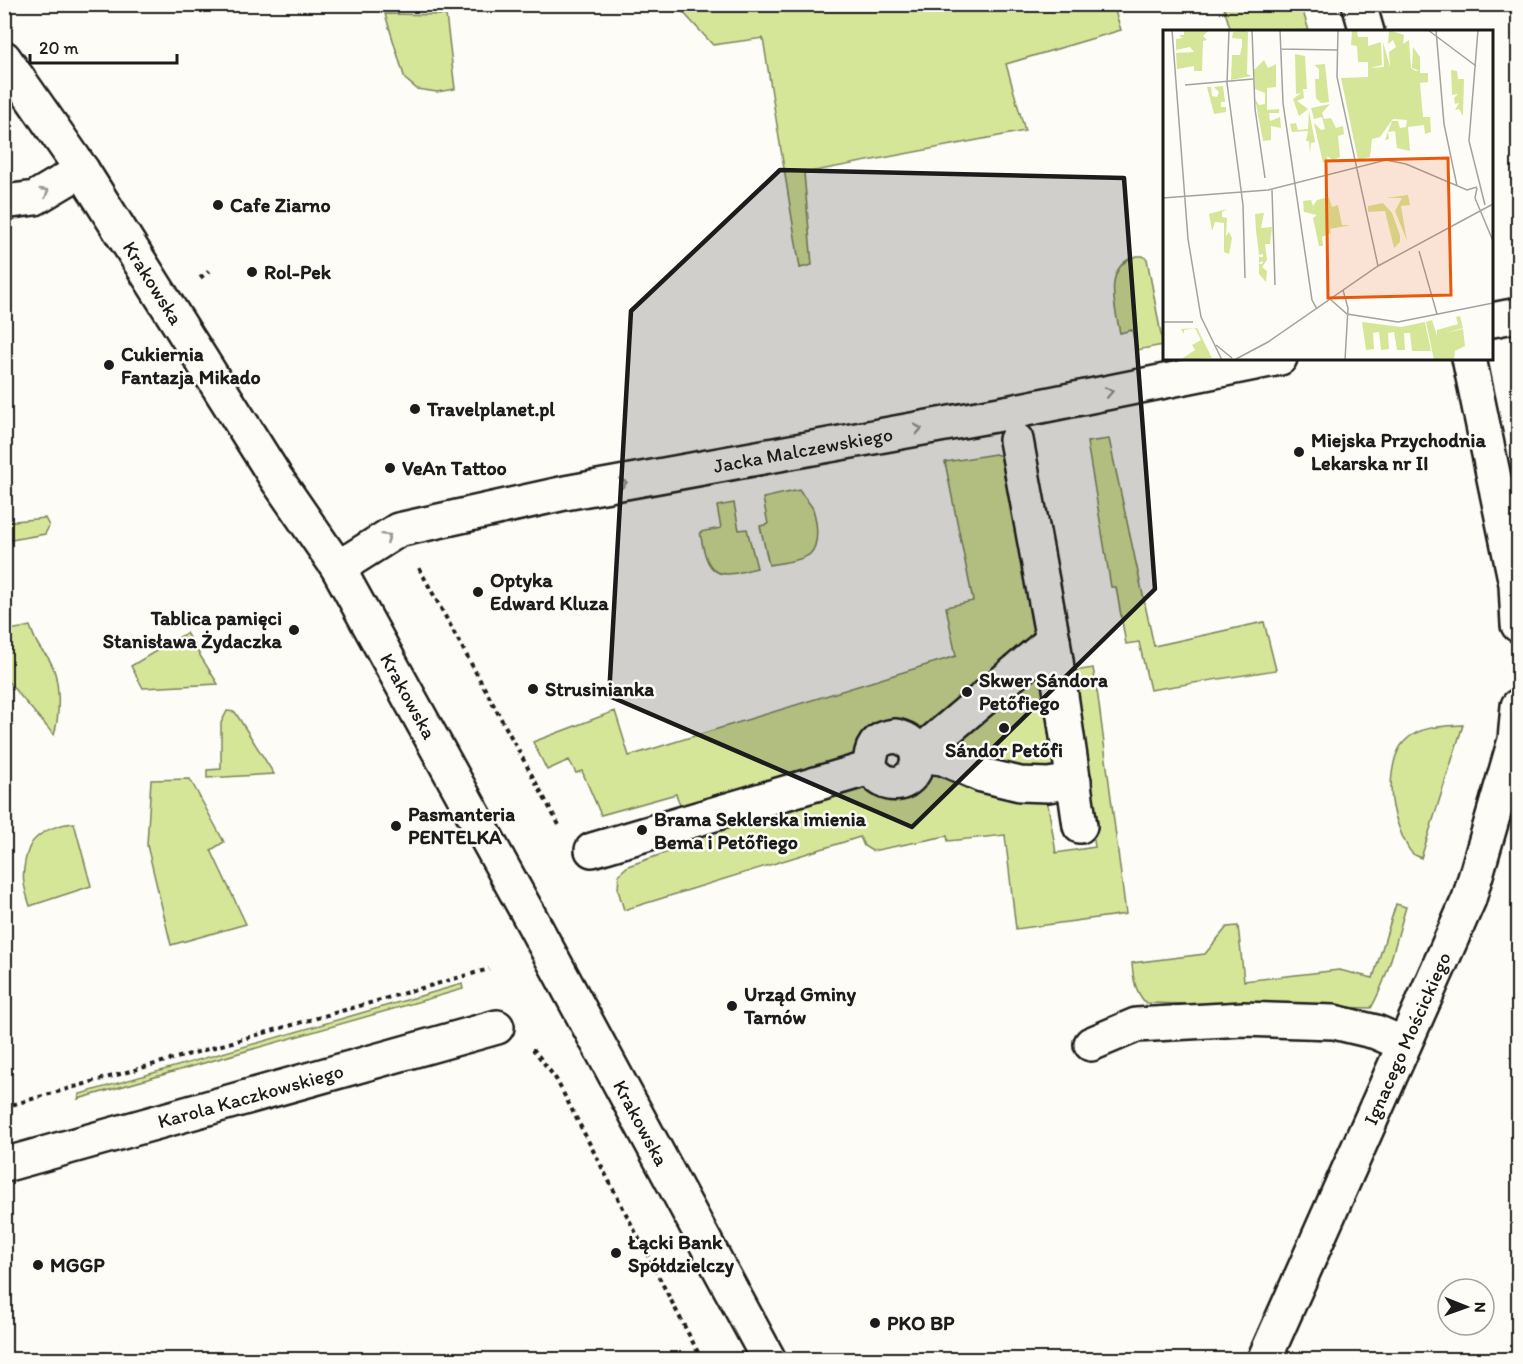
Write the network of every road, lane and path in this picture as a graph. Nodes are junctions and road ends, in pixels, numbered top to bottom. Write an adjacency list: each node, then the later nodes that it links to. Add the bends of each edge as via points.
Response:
1 (1359, 4): 2 (street)
2 (1366, 30)
3 (4, 58): 4 (street, Krakowska)
4 (82, 171): 5 (street, one-way to 4, via 35,198); 12 (street, Krakowska)
5 (4, 202)
6 (1518, 315): 7 (street)
7 (1493, 320)
8 (1270, 360): 12 (street, Jacka Malczewskiego, one-way to 8, via 398,530 565,493)
9 (1469, 360): 13 (street, via 1516,584)
10 (1016, 440): 14 (street)
11 (418, 564): 19 (path, via 577,858)
12 (338, 568): 28 (street, Krakowska)
13 (1518, 625)
14 (1053, 639): 16 (street); 17 (street)
15 (1518, 706): 23 (street, Ignacego Mościckiego, via 1515,740 1469,899)
16 (917, 755): 17 (street, via 943,758 982,775 1020,784); 19 (street, via 903,737 888,737 875,745 870,768)
17 (1074, 782): 18 (street)
18 (1080, 826)
19 (592, 850)
20 (489, 969): 25 (path)
21 (497, 1027): 26 (street, Karola Kaczkowskiego)
22 (1091, 1044): 23 (street, via 1136,1025 1243,1019 1334,1022 1376,1032)
23 (1404, 1044): 29 (street, Ignacego Mościckiego)
24 (526, 1053): 27 (path, via 534,1050 556,1079)
25 (4, 1107)
26 (4, 1165)
27 (702, 1359)
28 (769, 1359)
29 (1264, 1359)

